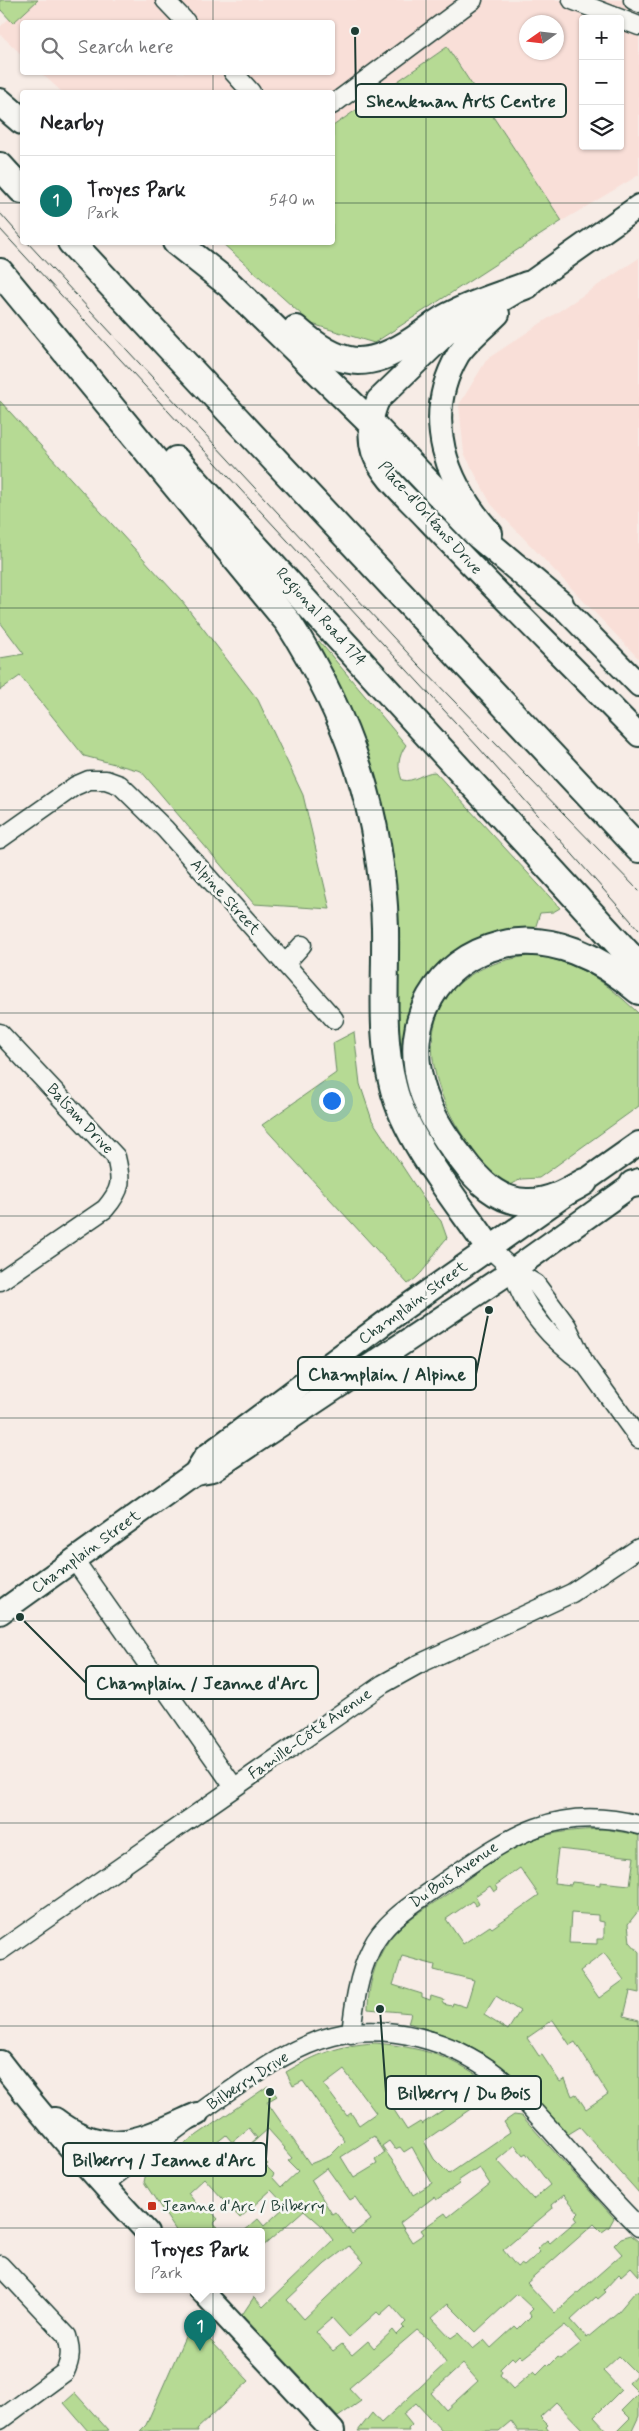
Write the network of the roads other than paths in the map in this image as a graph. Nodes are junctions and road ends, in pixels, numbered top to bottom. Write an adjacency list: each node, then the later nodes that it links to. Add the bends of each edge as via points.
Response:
1 (165, 0): 6 (street)
2 (474, 0): 11 (street)
3 (572, 0): 7 (street)
4 (633, 0): 5 (street)
5 (639, 2)
6 (184, 20)
7 (639, 26)
8 (236, 75): 9 (street)
9 (249, 90)
10 (0, 102): 12 (highway)
11 (335, 102)
12 (20, 119)
13 (0, 166): 14 (highway)
14 (20, 188)
15 (639, 206): 20 (main road, Place-d'Orléans Drive)
16 (74, 245): 26 (highway)
17 (180, 245): 19 (highway)
18 (0, 272): 29 (highway, Regional Road 174); 36 (highway, via 288,622 331,696 348,736 378,846 385,927 388,1056 393,1086 414,1138)
19 (229, 284): 20 (highway, via 267,307 330,355 350,362 391,353 450,316); 21 (highway)
20 (527, 285): 21 (main road, Place-d'Orléans Drive, via 446,334 378,400); 22 (main road, Place-d'Orléans Drive, via 459,354 448,377 440,426 443,452 451,476 469,505 489,532)
21 (371, 423): 22 (highway, via 478,535); 24 (main road, Place-d'Orléans Drive, via 373,453 383,471)
22 (560, 604): 23 (main road, Place-d'Orléans Drive)
23 (639, 685)
24 (639, 735)
25 (0, 839): 28 (street, Alpine Street, via 74,786 89,780 106,780 120,785 165,829)
26 (639, 849)
27 (302, 945): 28 (street)
28 (285, 964): 31 (street, Alpine Street)
29 (639, 966)
30 (639, 991): 34 (highway, via 606,966 567,948 523,942 505,944 471,955 456,965 429,997 421,1018 416,1063 421,1086 439,1127 481,1182 503,1197 527,1202 554,1197)
31 (334, 1019)
32 (0, 1033): 38 (street, Balsam Drive, via 116,1157 122,1179 117,1195 105,1209)
33 (639, 1143): 34 (main road, Champlain Street)
34 (584, 1182): 36 (main road, Champlain Street)
35 (637, 1182): 37 (main road, Champlain Street)
36 (489, 1248): 37 (street); 40 (main road, Champlain Street, via 205,1457)
37 (513, 1270): 39 (street, via 520,1295 561,1345 585,1364); 40 (main road, Champlain Street, via 213,1470)
38 (0, 1281)
39 (639, 1439)
40 (196, 1473): 42 (main road, Champlain Street)
41 (639, 1548): 44 (street, Famille-Côté Avenue, via 572,1593 394,1677)
42 (75, 1561): 43 (main road, Champlain Street); 44 (street)
43 (0, 1613)
44 (234, 1787): 46 (street, Famille-Côté Avenue)
45 (639, 1825): 47 (street, Du Bois Avenue, via 587,1817 550,1822 524,1831 501,1843 403,1911 371,1948 358,1986)
46 (0, 1951)
47 (351, 2034): 50 (street, Bilberry Drive, via 334,2036 286,2055); 52 (street, Bilberry Drive, via 382,2032 424,2039 450,2047 481,2064 511,2086)
48 (0, 2062): 49 (main road)
49 (28, 2099): 50 (main road, via 77,2134 98,2142 128,2140); 51 (main road)
50 (197, 2114): 51 (street, Bilberry Drive)
51 (103, 2185): 53 (main road)
52 (639, 2227)
53 (143, 2228)
54 (0, 2265): 56 (street, via 66,2336 71,2349 65,2372)
55 (204, 2293): 57 (main road)
56 (0, 2420)
57 (333, 2431)

